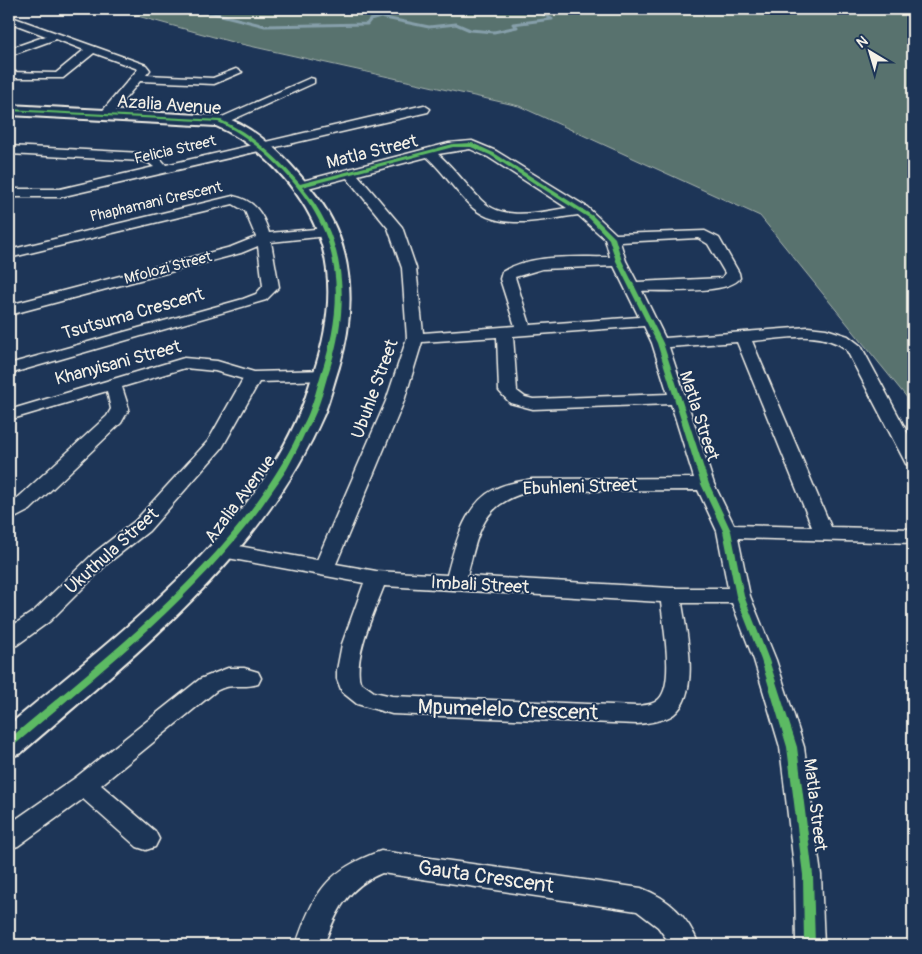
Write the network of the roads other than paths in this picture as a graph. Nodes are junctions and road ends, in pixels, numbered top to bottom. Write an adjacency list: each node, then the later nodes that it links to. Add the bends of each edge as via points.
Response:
1 (10, 20): 2 (street)
2 (55, 36): 3 (street); 4 (street)
3 (92, 49): 6 (street, via 60,76); 7 (street, via 142,68)
4 (9, 53)
5 (236, 72): 7 (street, via 214,81)
6 (9, 75)
7 (139, 78): 11 (street)
8 (310, 82): 12 (street)
9 (424, 109): 13 (street, Felicia Street)
10 (9, 110): 11 (street, Azalia Avenue)
11 (105, 115): 12 (street, Azalia Avenue)
12 (219, 122): 13 (street, Azalia Avenue, via 235,126)
13 (258, 147): 16 (street, Felicia Street); 18 (street, Azalia Avenue)
14 (9, 150): 16 (street, via 142,157 154,160)
15 (430, 153): 17 (street, Matla Street); 20 (street, Matla Street, via 463,145 480,148); 20 (street, via 492,215 514,217)
16 (163, 169): 19 (street, Felicia Street, via 51,195)
17 (350, 173): 18 (street, Matla Street); 32 (street, Ubuhle Street, via 394,227 399,238 409,268)
18 (300, 186): 21 (street, Azalia Avenue, via 316,207)
19 (9, 192)
20 (582, 210): 23 (street, Matla Street)
21 (327, 232): 22 (street, Mfolozi Street); 36 (street, Azalia Avenue, via 339,268 339,318)
22 (265, 238): 24 (street, Phaphamani Crescent, via 249,207 244,202 233,200); 27 (street, Phaphamani Crescent, via 271,287); 28 (street, Mfolozi Street, via 236,250)
23 (612, 238): 25 (street, Matla Street); 26 (street, via 700,234 714,241 732,272 732,278 717,284)
24 (9, 254)
25 (619, 260): 26 (street, Matla Street); 30 (street, via 526,266 511,271 508,279)
26 (632, 288): 29 (street, Matla Street)
27 (267, 293): 35 (street, Tsutsuma Crescent, via 248,302)
28 (9, 310)
29 (649, 321): 30 (street); 34 (street, Matla Street)
30 (524, 330): 31 (street)
31 (505, 332): 32 (street); 39 (street, via 508,391 512,398 521,402)
32 (415, 338): 48 (street, Ubuhle Street, via 395,401)
33 (743, 338): 34 (street); 41 (street, via 819,332 844,339 853,346); 45 (street)
34 (660, 343): 39 (street, Matla Street)
35 (9, 370)
36 (327, 375): 37 (street, Khanyisani Street); 47 (street, Azalia Avenue, via 306,428 275,483)
37 (253, 377): 38 (street, Khanyisani Street, via 217,366 184,364); 53 (street, Ukuthula Street, via 216,444 142,526 101,558 42,616)
38 (113, 384): 40 (street, Khanyisani Street); 43 (street, via 120,408 115,419 23,506)
39 (677, 399): 42 (street, Matla Street)
40 (9, 415)
41 (913, 460)
42 (705, 484): 44 (street, Matla Street); 50 (street, Ebuhleni Street, via 532,485 511,489 496,496 484,508 471,530)
43 (9, 515)
44 (727, 531): 45 (street); 52 (street, Matla Street)
45 (824, 534): 46 (street)
46 (913, 536)
47 (222, 550): 48 (street, Imbali Street); 55 (street, Azalia Avenue, via 147,625)
48 (324, 568): 49 (street, Imbali Street)
49 (376, 578): 50 (street, Imbali Street); 51 (street, Mpumelelo Crescent, via 351,655 348,679 355,691 370,701 392,706 652,713 667,706 675,696 678,679)
50 (455, 584): 51 (street, Imbali Street)
51 (671, 595): 52 (street, Imbali Street)
52 (740, 596): 61 (street, Matla Street, via 765,660 792,747 808,875)
53 (9, 639)
54 (250, 678): 56 (street, via 222,677 208,686)
55 (9, 744)
56 (84, 785): 57 (street); 58 (street)
57 (9, 838)
58 (146, 839)
59 (310, 945): 60 (street, Gauta Crescent, via 330,896 347,877 381,862 640,900 659,910)
60 (685, 945)
61 (810, 945)

